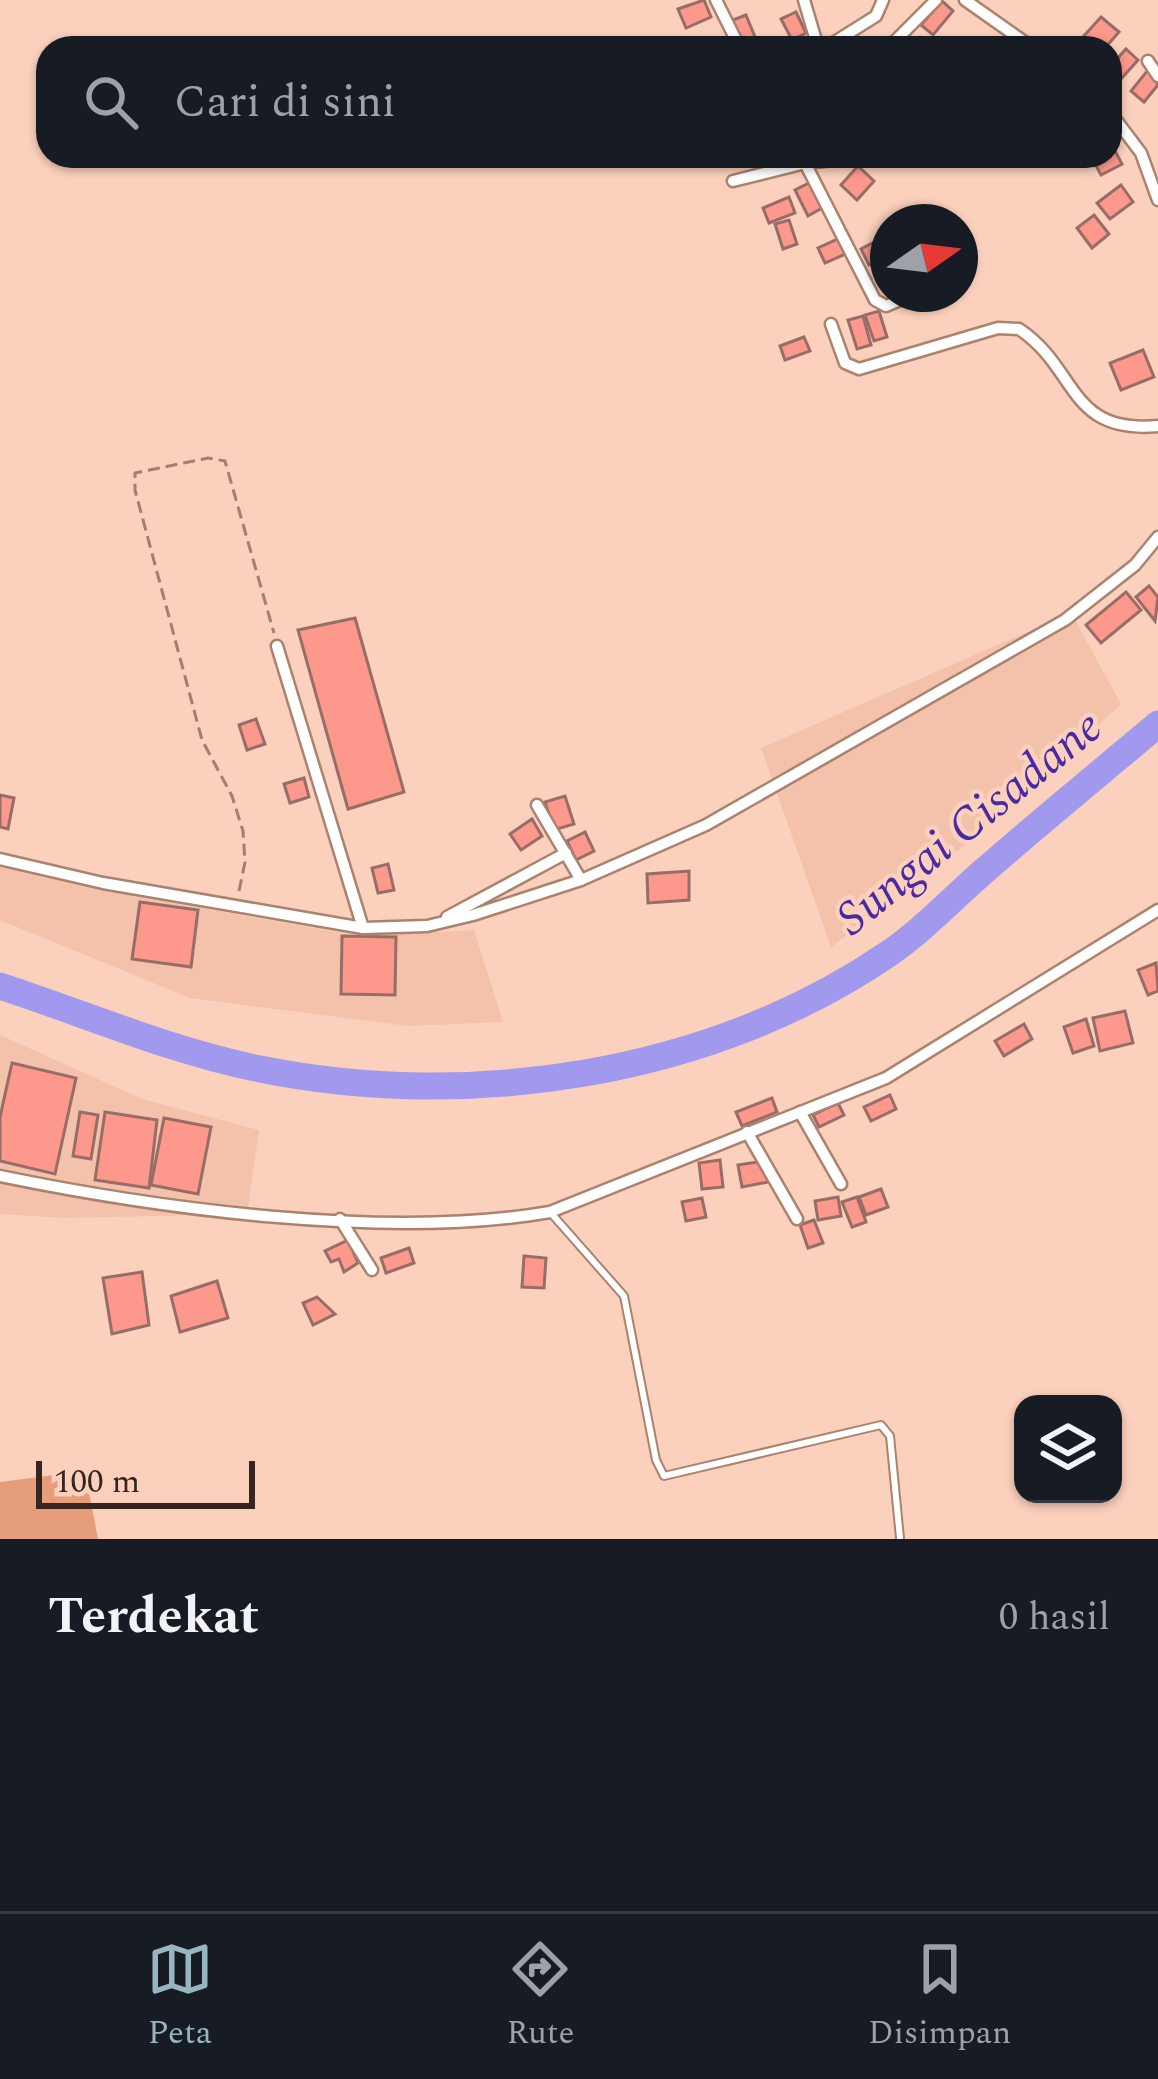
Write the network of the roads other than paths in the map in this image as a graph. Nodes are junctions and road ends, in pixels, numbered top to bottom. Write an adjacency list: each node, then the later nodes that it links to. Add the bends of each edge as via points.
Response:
1 (716, 0): 6 (street)
2 (804, 0): 7 (street)
3 (884, 0): 8 (street, via 876,16)
4 (936, 0): 9 (street)
5 (965, 0): 10 (street)
6 (734, 36)
7 (815, 36)
8 (843, 36)
9 (899, 36)
10 (1016, 36)
11 (1148, 61): 12 (street)
12 (1158, 76)
13 (1122, 128): 17 (street)
14 (767, 168): 16 (street)
15 (807, 168): 18 (street)
16 (733, 182)
17 (1158, 200)
18 (870, 290)
19 (831, 324): 20 (street, via 845,363 860,369 1009,326 1029,336 1097,417 1121,428)
20 (1158, 426)
21 (1158, 537): 26 (street, via 1065,620 706,825)
22 (278, 646): 29 (street)
23 (538, 805): 24 (street)
24 (566, 854): 26 (street); 28 (street)
25 (0, 859): 29 (street)
26 (581, 880): 28 (street)
27 (1158, 910): 30 (street, via 886,1078)
28 (427, 926): 29 (street)
29 (364, 928)
30 (800, 1112): 31 (street); 33 (street)
31 (746, 1132): 34 (street); 36 (street)
32 (0, 1176): 35 (street, via 77,1192)
33 (841, 1184)
34 (550, 1212): 35 (street); 38 (lane, via 624,1296 664,1476 880,1425 890,1436)
35 (340, 1219): 37 (street)
36 (797, 1219)
37 (373, 1270)
38 (901, 1538)

